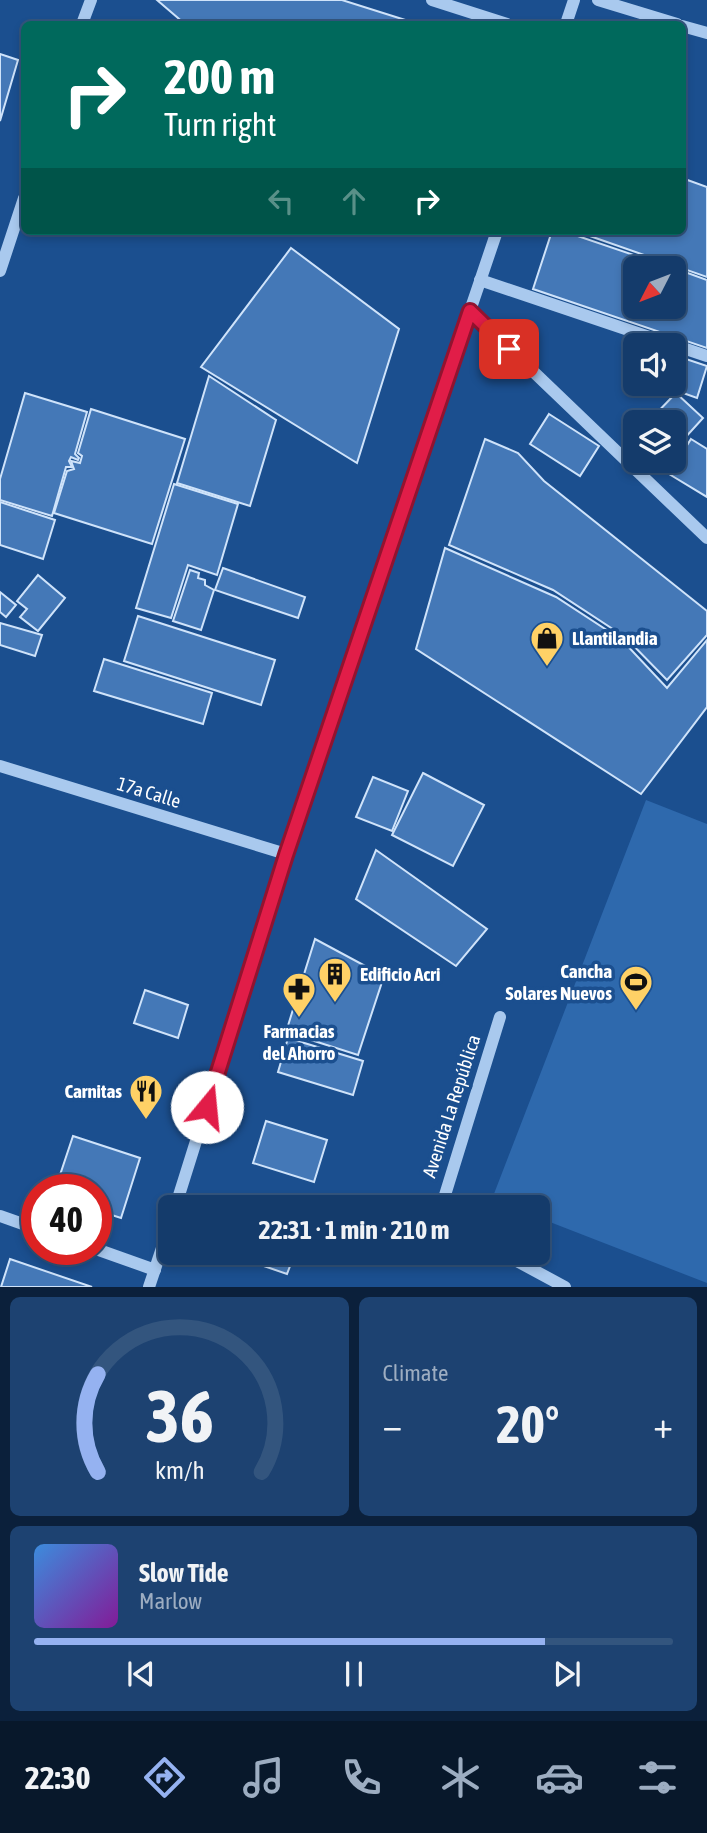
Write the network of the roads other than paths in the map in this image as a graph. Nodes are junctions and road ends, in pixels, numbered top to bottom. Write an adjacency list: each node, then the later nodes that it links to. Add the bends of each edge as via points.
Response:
1 (91, 0): 5 (street)
2 (432, 0): 6 (street)
3 (575, 0): 7 (street)
4 (598, 0): 8 (street)
5 (83, 21)
6 (498, 21)
7 (567, 21)
8 (667, 21)
9 (686, 27): 10 (street)
10 (707, 33)
11 (21, 207): 13 (street)
12 (496, 235): 14 (street)
13 (0, 271)
14 (480, 280): 15 (street); 16 (street)
15 (470, 311): 19 (street); 21 (street)
16 (637, 333)
17 (686, 349): 18 (street)
18 (707, 356)
19 (707, 538)
20 (0, 766): 21 (street, 17a Calle)
21 (286, 855): 23 (street)
22 (500, 1017): 24 (street, Avenida La República)
23 (179, 1195)
24 (445, 1195)
25 (0, 1216): 26 (street)
26 (21, 1223)
27 (112, 1255): 30 (street)
28 (158, 1261): 30 (street)
29 (524, 1265): 32 (street)
30 (155, 1270): 31 (street)
31 (149, 1287)
32 (565, 1287)

